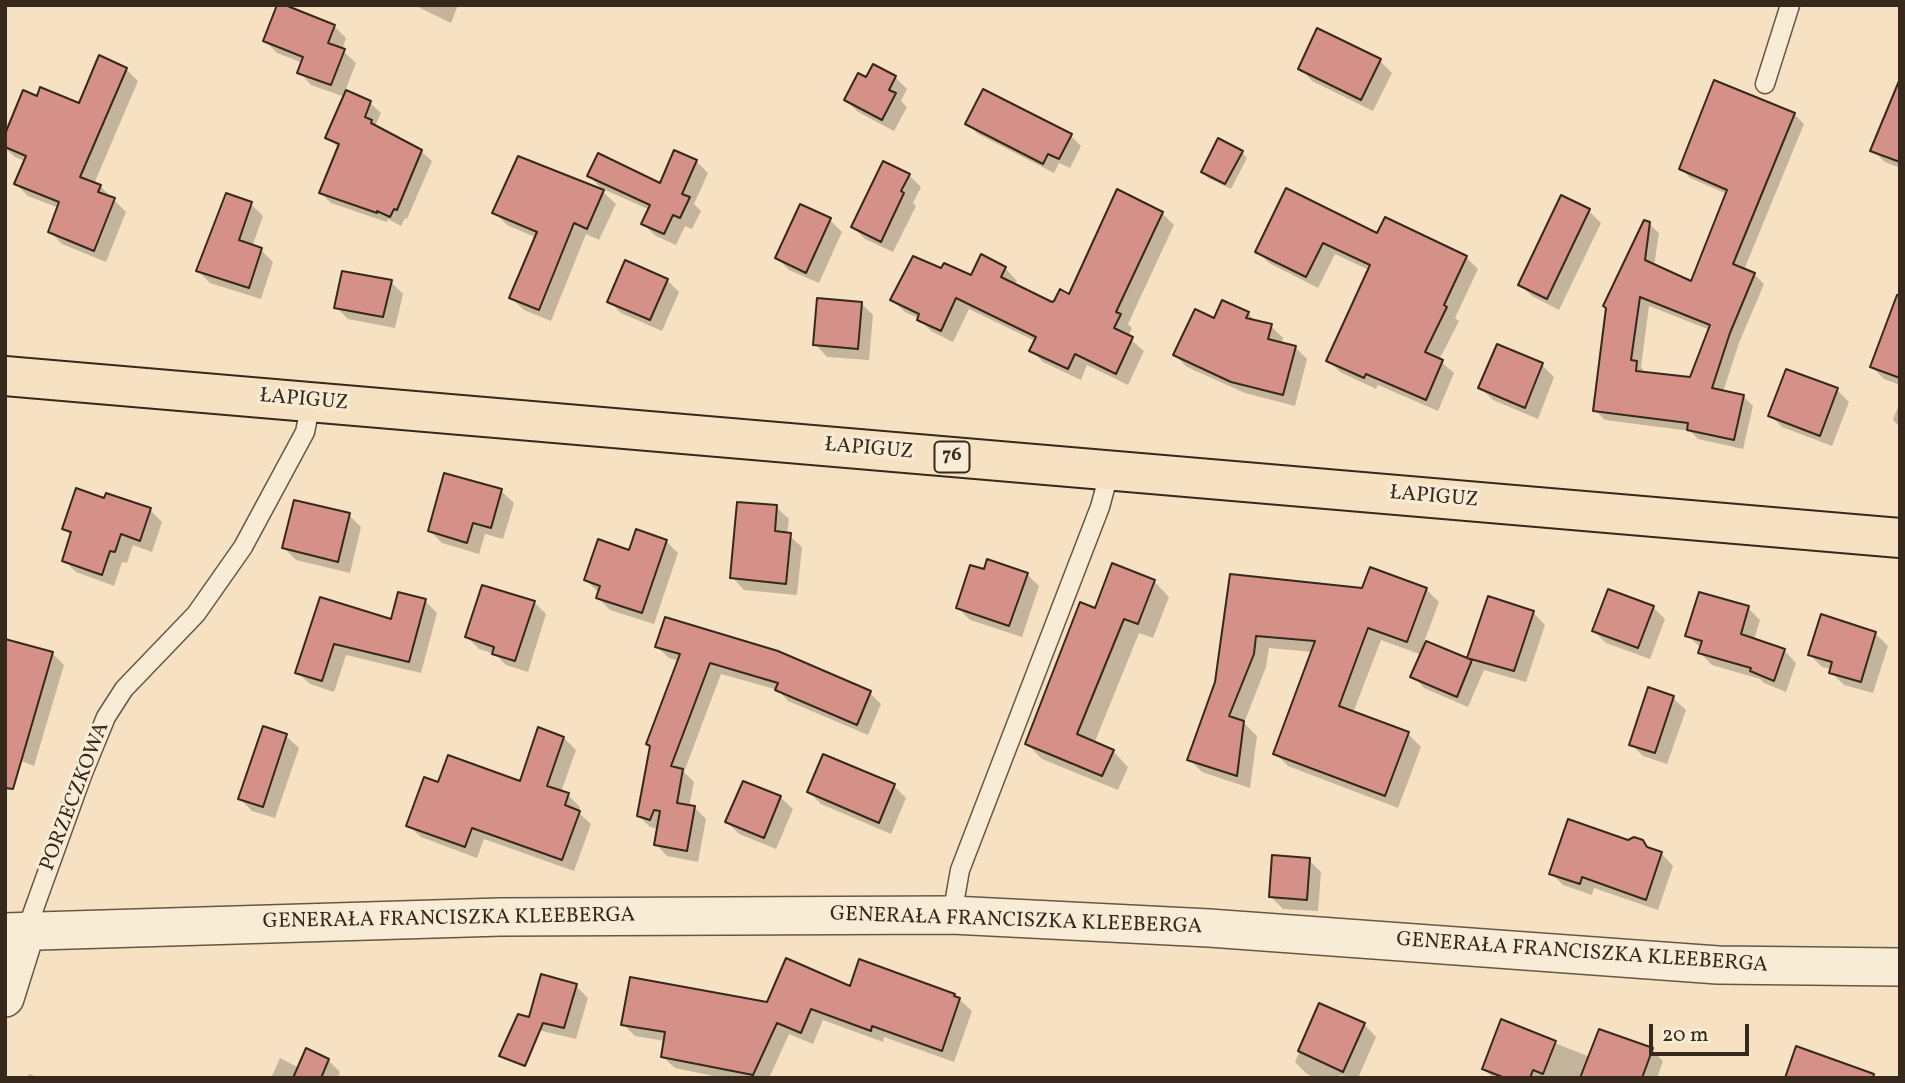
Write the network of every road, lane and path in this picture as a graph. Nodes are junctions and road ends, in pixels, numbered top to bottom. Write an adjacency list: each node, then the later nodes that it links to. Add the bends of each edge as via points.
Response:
1 (1790, 5): 2 (lane)
2 (1765, 84)
3 (5, 376): 4 (main road, ŁAPIGUZ / 76)
4 (311, 402): 5 (main road, ŁAPIGUZ / 76); 8 (lane, PORZECZKOWA, via 305,432 243,547 196,614 124,689 106,717)
5 (1110, 470): 6 (main road, ŁAPIGUZ / 76); 7 (lane, via 1100,507 960,870)
6 (1900, 538)
7 (951, 915): 8 (street, GENERAŁA FRANCISZKA KLEEBERGA, via 500,917); 9 (street, GENERAŁA FRANCISZKA KLEEBERGA, via 1209,928 1718,965)
8 (16, 932): 10 (street, PORZECZKOWA)
9 (1900, 967)
10 (5, 998)

